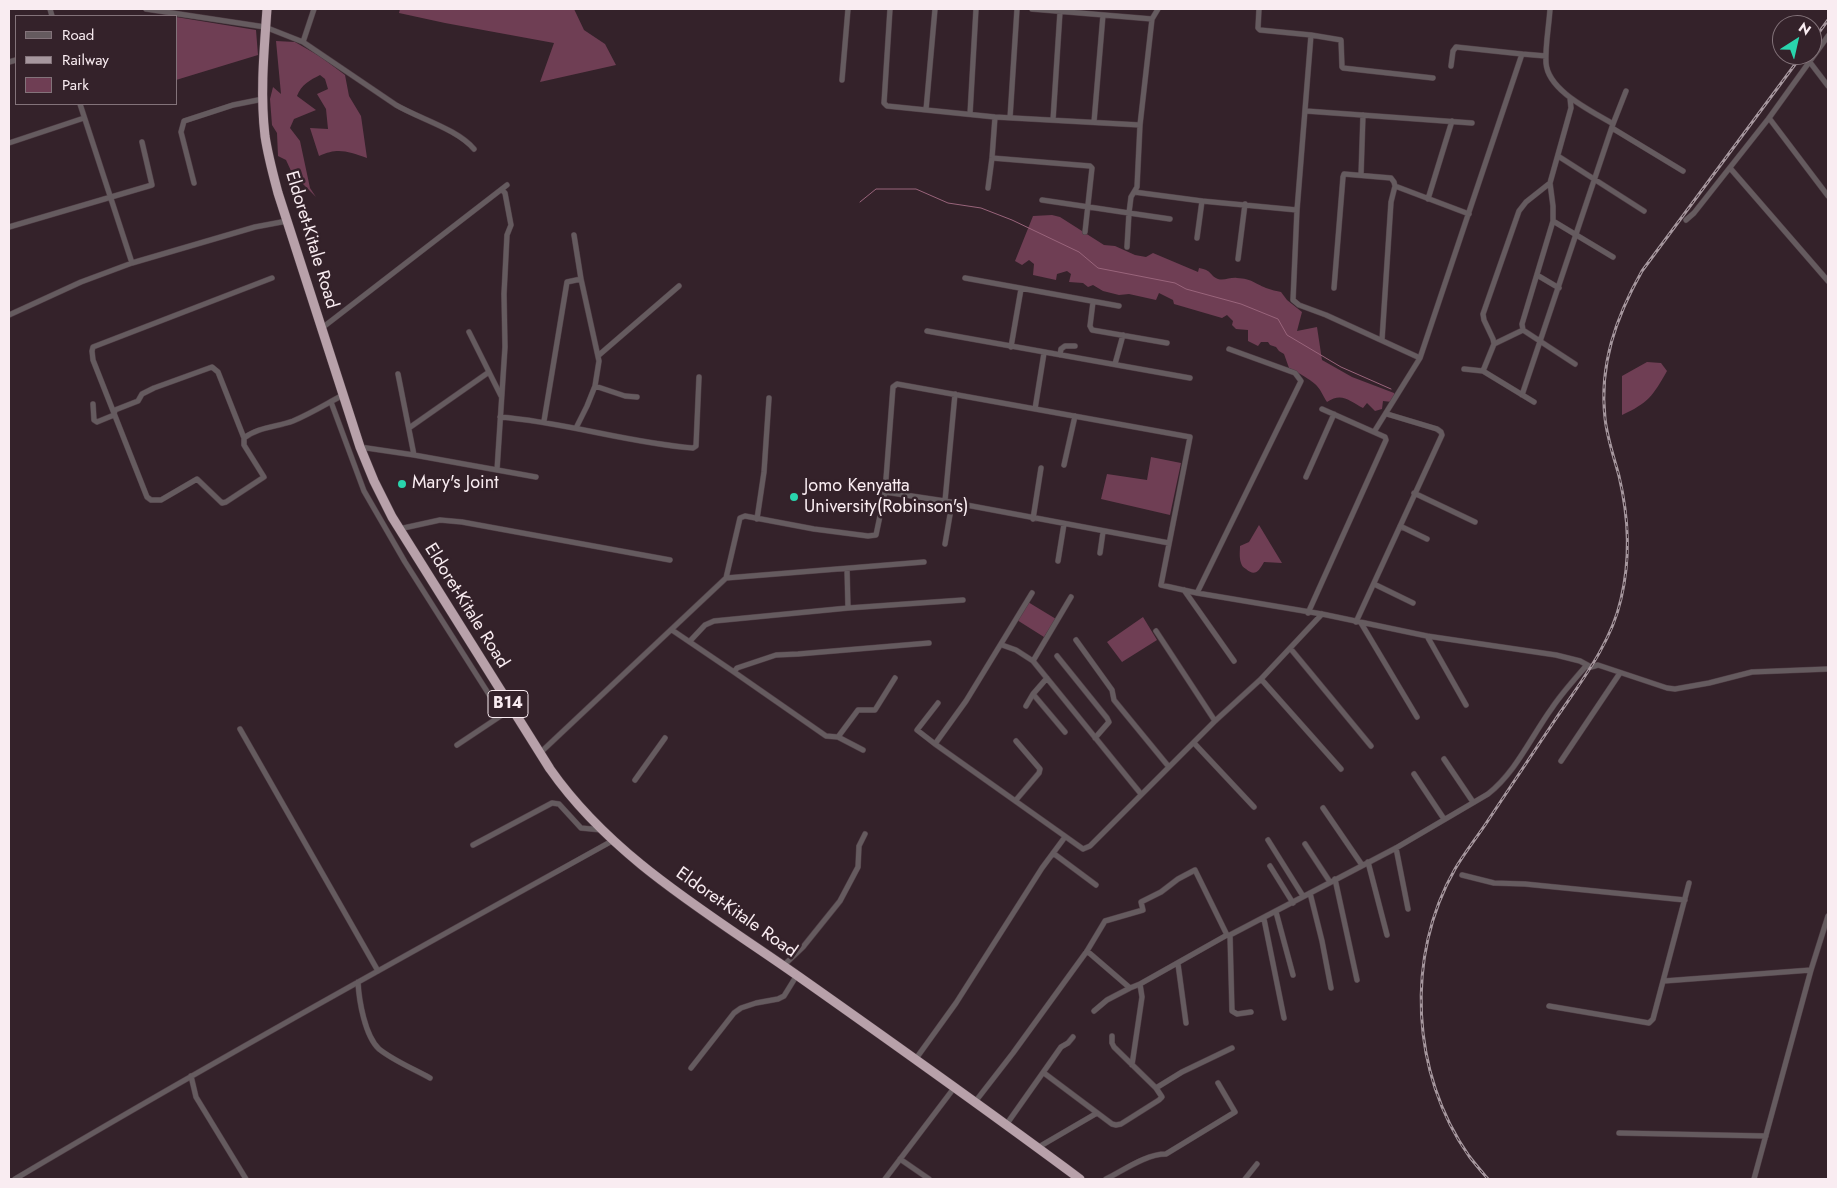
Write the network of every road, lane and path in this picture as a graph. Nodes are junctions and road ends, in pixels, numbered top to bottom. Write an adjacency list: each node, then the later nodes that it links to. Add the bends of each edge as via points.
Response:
1 (146, 9): 16 (street)
2 (267, 9): 16 (highway, Eldoret-Kitale Road / B14)
3 (314, 9): 18 (street)
4 (848, 9): 25 (street)
5 (890, 9): 31 (street, via 884,103)
6 (935, 9): 31 (street)
7 (976, 9): 33 (street)
8 (1017, 9): 37 (street)
9 (1032, 9): 13 (street)
10 (1158, 9): 15 (street)
11 (1259, 9): 17 (street, via 1260,30)
12 (1550, 9): 20 (street)
13 (1060, 12): 14 (street); 39 (street)
14 (1103, 15): 15 (street); 41 (street)
15 (1152, 19): 43 (street)
16 (265, 26): 18 (street); 29 (highway, Eldoret-Kitale Road / B14)
17 (1311, 35): 24 (street, via 1342,40 1343,68); 32 (street)
18 (303, 42): 47 (street, via 396,105 461,136)
19 (1522, 54): 20 (street); 23 (street, via 1456,47); 71 (street)
20 (1546, 56): 28 (street, via 1549,76)
21 (1806, 65): 38 (street)
22 (1812, 65): 26 (street)
23 (1451, 66)
24 (1433, 78)
25 (842, 80)
26 (1828, 86)
27 (1626, 90): 44 (street)
28 (1570, 98): 44 (street); 48 (street, via 1572,108)
29 (263, 99): 54 (street, via 184,121 180,132); 74 (highway, Eldoret-Kitale Road / B14, via 268,150)
30 (80, 105): 36 (street)
31 (926, 110): 33 (street)
32 (1306, 111): 34 (street); 68 (street)
33 (970, 114): 35 (street)
34 (1363, 115): 40 (street); 52 (street)
35 (995, 117): 37 (street); 49 (street)
36 (84, 118): 46 (street); 61 (street)
37 (1010, 118): 39 (street)
38 (1769, 118): 50 (street); 62 (street)
39 (1053, 120): 41 (street)
40 (1452, 121): 42 (street); 63 (street)
41 (1094, 122): 43 (street)
42 (1472, 123)
43 (1140, 125): 60 (street)
44 (1612, 126): 51 (street); 53 (street)
45 (142, 142): 61 (street, via 152,185)
46 (9, 143)
47 (474, 149)
48 (1558, 156): 53 (street); 55 (street)
49 (992, 158): 58 (street); 67 (street, via 1090,166)
50 (1730, 168): 73 (street); 89 (street)
51 (1683, 170)
52 (1361, 175): 57 (street, via 1391,178); 91 (street, via 1346,174 1343,177)
53 (1595, 180): 69 (street); 79 (street)
54 (194, 183)
55 (1550, 183): 75 (street); 105 (street, via 1519,211 1493,283 1483,314)
56 (507, 185): 59 (street)
57 (1394, 186): 63 (street); 102 (street)
58 (988, 188)
59 (502, 190): 97 (street); 125 (street, via 510,225 506,235)
60 (1134, 192): 65 (street); 70 (street)
61 (110, 196): 76 (street); 84 (street)
62 (1828, 196)
63 (1428, 199): 71 (street)
64 (1042, 200): 67 (street)
65 (1202, 201): 66 (street); 80 (street)
66 (1246, 204): 68 (street); 83 (street)
67 (1087, 206): 70 (street); 77 (street)
68 (1297, 210): 102 (street, via 1293,300)
69 (1644, 211)
70 (1129, 213): 72 (street); 81 (street)
71 (1468, 214): 112 (street)
72 (1170, 219)
73 (1686, 220)
74 (287, 221): 84 (street, via 255,227); 97 (highway, Eldoret-Kitale Road / B14)
75 (1552, 221): 79 (street); 85 (street)
76 (9, 227)
77 (1085, 232)
78 (574, 235): 87 (street)
79 (1577, 235): 82 (street); 92 (street)
80 (1198, 238)
81 (1127, 247)
82 (1613, 256)
83 (1238, 259)
84 (132, 263): 96 (street, via 81,282)
85 (1537, 275): 92 (street); 98 (street, via 1522,322)
86 (272, 278): 135 (street, via 93,347 92,360)
87 (581, 278): 110 (street); 138 (street, via 567,282)
88 (965, 278): 93 (street)
89 (1828, 281)
90 (678, 286): 110 (street)
91 (1334, 288)
92 (1559, 288): 103 (street)
93 (1021, 289): 94 (street); 107 (street)
94 (1093, 302): 95 (street); 101 (street, via 1091,328)
95 (1120, 306)
96 (9, 316)
97 (321, 328): 123 (highway, Eldoret-Kitale Road / B14)
98 (1523, 330): 103 (street); 105 (street)
99 (927, 331): 107 (street)
100 (469, 332): 117 (street)
101 (1123, 334): 104 (street); 113 (street)
102 (1382, 340): 112 (street)
103 (1540, 342): 114 (street); 124 (street)
104 (1167, 343)
105 (1494, 344): 116 (street)
106 (1075, 346): 111 (street, via 1065,346)
107 (1011, 347): 109 (street)
108 (1229, 348): 173 (street, via 1294,373 1301,381)
109 (1044, 353): 111 (street); 131 (street)
110 (599, 355): 121 (street)
111 (1060, 355): 113 (street)
112 (1420, 358): 134 (street)
113 (1115, 364): 120 (street)
114 (1575, 364)
115 (1464, 368): 116 (street)
116 (1483, 371): 124 (street)
117 (489, 372): 125 (street); 139 (street)
118 (398, 374): 139 (street)
119 (698, 377): 140 (street, via 696,446 693,448)
120 (1190, 378)
121 (595, 386): 126 (street, via 624,396); 140 (street)
122 (955, 394): 131 (street); 150 (street, via 897,384 894,387); 152 (street)
123 (342, 395): 128 (street); 143 (highway, Eldoret-Kitale Road / B14)
124 (1522, 395): 129 (street)
125 (501, 397): 137 (street)
126 (638, 397)
127 (769, 398): 154 (street)
128 (331, 402): 142 (street, via 292,421 254,431); 213 (street, via 364,491 502,715)
129 (1534, 402)
130 (93, 404): 135 (street, via 97,422)
131 (1036, 409): 136 (street)
132 (1322, 409): 133 (street)
133 (1334, 414): 141 (street); 149 (street)
134 (1386, 414): 141 (street); 151 (street, via 1441,432)
135 (114, 415): 142 (street, via 115,410 138,401 142,394 154,388 212,367 218,372); 142 (street, via 145,493 154,500 161,500 197,479 224,503 261,479 264,476 244,445)
136 (1075, 416): 145 (street); 162 (street, via 1190,437)
137 (500, 417): 138 (street); 147 (street)
138 (544, 421): 140 (street)
139 (410, 428): 144 (street)
140 (576, 428)
141 (1374, 432): 178 (street, via 1385,437 1385,442)
142 (244, 438)
143 (360, 447): 144 (street); 159 (highway, Eldoret-Kitale Road / B14)
144 (414, 454): 147 (street)
145 (1064, 465)
146 (1041, 468): 155 (street)
147 (497, 470): 148 (street)
148 (536, 477)
149 (1306, 477)
150 (885, 492): 152 (street); 154 (street, via 876,535 814,529)
151 (1414, 493): 156 (street); 158 (street)
152 (945, 501): 153 (street)
153 (952, 503): 155 (street); 163 (street)
154 (757, 518): 169 (street, via 740,518)
155 (1033, 519): 157 (street)
156 (1475, 522)
157 (1064, 524): 160 (street); 166 (street)
158 (1400, 526): 161 (street); 170 (street)
159 (399, 529): 165 (street, via 440,520 462,522); 216 (highway, Eldoret-Kitale Road / B14)
160 (1103, 532): 162 (street); 164 (street)
161 (1427, 538)
162 (1169, 543): 171 (street, via 1161,585)
163 (945, 544)
164 (1100, 553)
165 (670, 560)
166 (1058, 561)
167 (924, 562): 168 (street)
168 (847, 569): 169 (street); 177 (street)
169 (726, 578): 181 (street)
170 (1374, 584): 176 (street); 180 (street)
171 (1183, 590): 173 (street); 191 (street)
172 (1032, 593): 187 (street)
173 (1197, 593): 178 (street)
174 (1071, 597): 190 (street)
175 (963, 600): 177 (street)
176 (1413, 603)
177 (848, 608): 185 (street, via 714,621 705,625)
178 (1308, 613): 179 (street)
179 (1322, 614): 180 (street); 188 (street)
180 (1359, 622): 183 (street); 203 (street)
181 (672, 630): 185 (street); 216 (street)
182 (1156, 631): 204 (street)
183 (1427, 636): 192 (street, via 1556,655 1580,661); 201 (street)
184 (1076, 640): 219 (street, via 1112,690 1114,700)
185 (690, 641): 194 (street)
186 (929, 642): 194 (street, via 776,655 744,665)
187 (1002, 644): 190 (street); 212 (street)
188 (1290, 648): 198 (street); 214 (street)
189 (1057, 656): 209 (street, via 1109,722)
190 (1033, 661): 197 (street)
191 (1234, 662)
192 (1586, 666): 195 (street, via 1598,665); 225 (street, via 1552,708 1501,784)
193 (1828, 669): 195 (street, via 1752,672 1676,688)
194 (734, 672): 207 (street, via 826,736)
195 (1620, 673): 218 (street)
196 (895, 678): 207 (street, via 875,710 858,710)
197 (1047, 678): 199 (street); 209 (street)
198 (1261, 679): 204 (street); 220 (street)
199 (1033, 694): 202 (street); 206 (street)
200 (938, 703): 212 (street, via 918,730)
201 (1466, 705)
202 (1026, 706)
203 (1416, 718)
204 (1215, 721): 211 (street)
205 (240, 729): 259 (street)
206 (1065, 732)
207 (838, 737): 215 (street)
208 (665, 738): 222 (street)
209 (1095, 738): 223 (street)
210 (1016, 741): 224 (street, via 1040,768 1039,774)
211 (1194, 743): 219 (street); 226 (street)
212 (935, 744): 224 (street)
213 (458, 745)
214 (1371, 746)
215 (863, 750)
216 (540, 753): 229 (highway, Eldoret-Kitale Road / B14, via 571,798)
217 (1444, 758): 225 (street)
218 (1561, 761)
219 (1169, 767): 223 (street)
220 (1340, 769)
221 (1414, 774): 228 (street)
222 (635, 780)
223 (1142, 794): 231 (street, via 1090,846 1081,848)
224 (1016, 800): 231 (street)
225 (1473, 802): 228 (street)
226 (1254, 806)
227 (1323, 808): 240 (street)
228 (1444, 819): 236 (street)
229 (602, 830): 233 (highway, Eldoret-Kitale Road / B14); 235 (street, via 581,828 558,804 552,803)
230 (865, 834): 257 (street, via 859,846 858,868 840,901 808,942)
231 (1065, 837): 237 (street)
232 (1268, 840): 246 (street)
233 (612, 841): 257 (highway, Eldoret-Kitale Road / B14, via 683,898); 259 (street)
234 (1305, 844): 242 (street)
235 (473, 845)
236 (1396, 848): 238 (street); 249 (street)
237 (1053, 852): 244 (street); 276 (street, via 956,1003)
238 (1368, 862): 240 (street); 254 (street)
239 (1270, 866): 248 (street)
240 (1362, 866): 242 (street)
241 (1462, 874): 247 (street, via 1494,883)
242 (1333, 881): 245 (street); 262 (street)
243 (1689, 883): 247 (street)
244 (1096, 885)
245 (1310, 893): 246 (street); 267 (street)
246 (1303, 896): 248 (street)
247 (1685, 900): 263 (street)
248 (1293, 903): 250 (street)
249 (1408, 909)
250 (1276, 912): 252 (street); 261 (street)
251 (1828, 916): 258 (street)
252 (1264, 919): 253 (street); 271 (street)
253 (1229, 935): 255 (street, via 1195,870 1141,902 1143,910 1105,921); 256 (street); 270 (street, via 1232,1011 1237,1014)
254 (1387, 935)
255 (1087, 951): 266 (street); 285 (street)
256 (1178, 964): 265 (street); 272 (street)
257 (783, 966): 260 (highway, Eldoret-Kitale Road / B14)
258 (1812, 970): 263 (street); 289 (street)
259 (378, 971): 264 (street)
260 (797, 975): 276 (highway, Eldoret-Kitale Road / B14); 278 (street, via 784,996 756,1002 734,1013)
261 (1292, 975)
262 (1357, 980)
263 (1664, 981): 268 (street, via 1653,1018 1647,1024)
264 (358, 982): 280 (street); 281 (street, via 372,1040 393,1058)
265 (1140, 984): 266 (street); 277 (street, via 1142,997)
266 (1130, 988): 269 (street)
267 (1331, 988)
268 (1549, 1006)
269 (1094, 1011)
270 (1251, 1012)
271 (1284, 1018)
272 (1186, 1023)
273 (1112, 1036): 277 (street, via 1112,1043)
274 (1073, 1038): 279 (street, via 1060,1047)
275 (1232, 1048): 284 (street)
276 (915, 1060): 283 (highway, Eldoret-Kitale Road / B14)
277 (1132, 1065): 284 (street)
278 (691, 1068)
279 (1044, 1072): 286 (street); 287 (street)
280 (191, 1076): 293 (street); 294 (street, via 196,1097)
281 (430, 1078)
282 (1218, 1083): 298 (street, via 1235,1112 1166,1154 1148,1157)
283 (954, 1088): 285 (highway, Eldoret-Kitale Road / B14); 291 (street)
284 (1156, 1088): 286 (street, via 1162,1097 1121,1124 1112,1124)
285 (975, 1102): 287 (highway, Eldoret-Kitale Road / B14)
286 (1097, 1113): 290 (street)
287 (1006, 1126): 290 (highway, Eldoret-Kitale Road / B14)
288 (1619, 1133): 289 (street)
289 (1766, 1136): 300 (street)
290 (1037, 1148): 297 (highway, Eldoret-Kitale Road / B14)
291 (900, 1159): 295 (street); 296 (street)
292 (1258, 1164): 299 (street)
293 (15, 1179)
294 (246, 1179)
295 (885, 1179)
296 (928, 1179)
297 (1080, 1179)
298 (1106, 1179)
299 (1245, 1179)
300 (1754, 1179)

